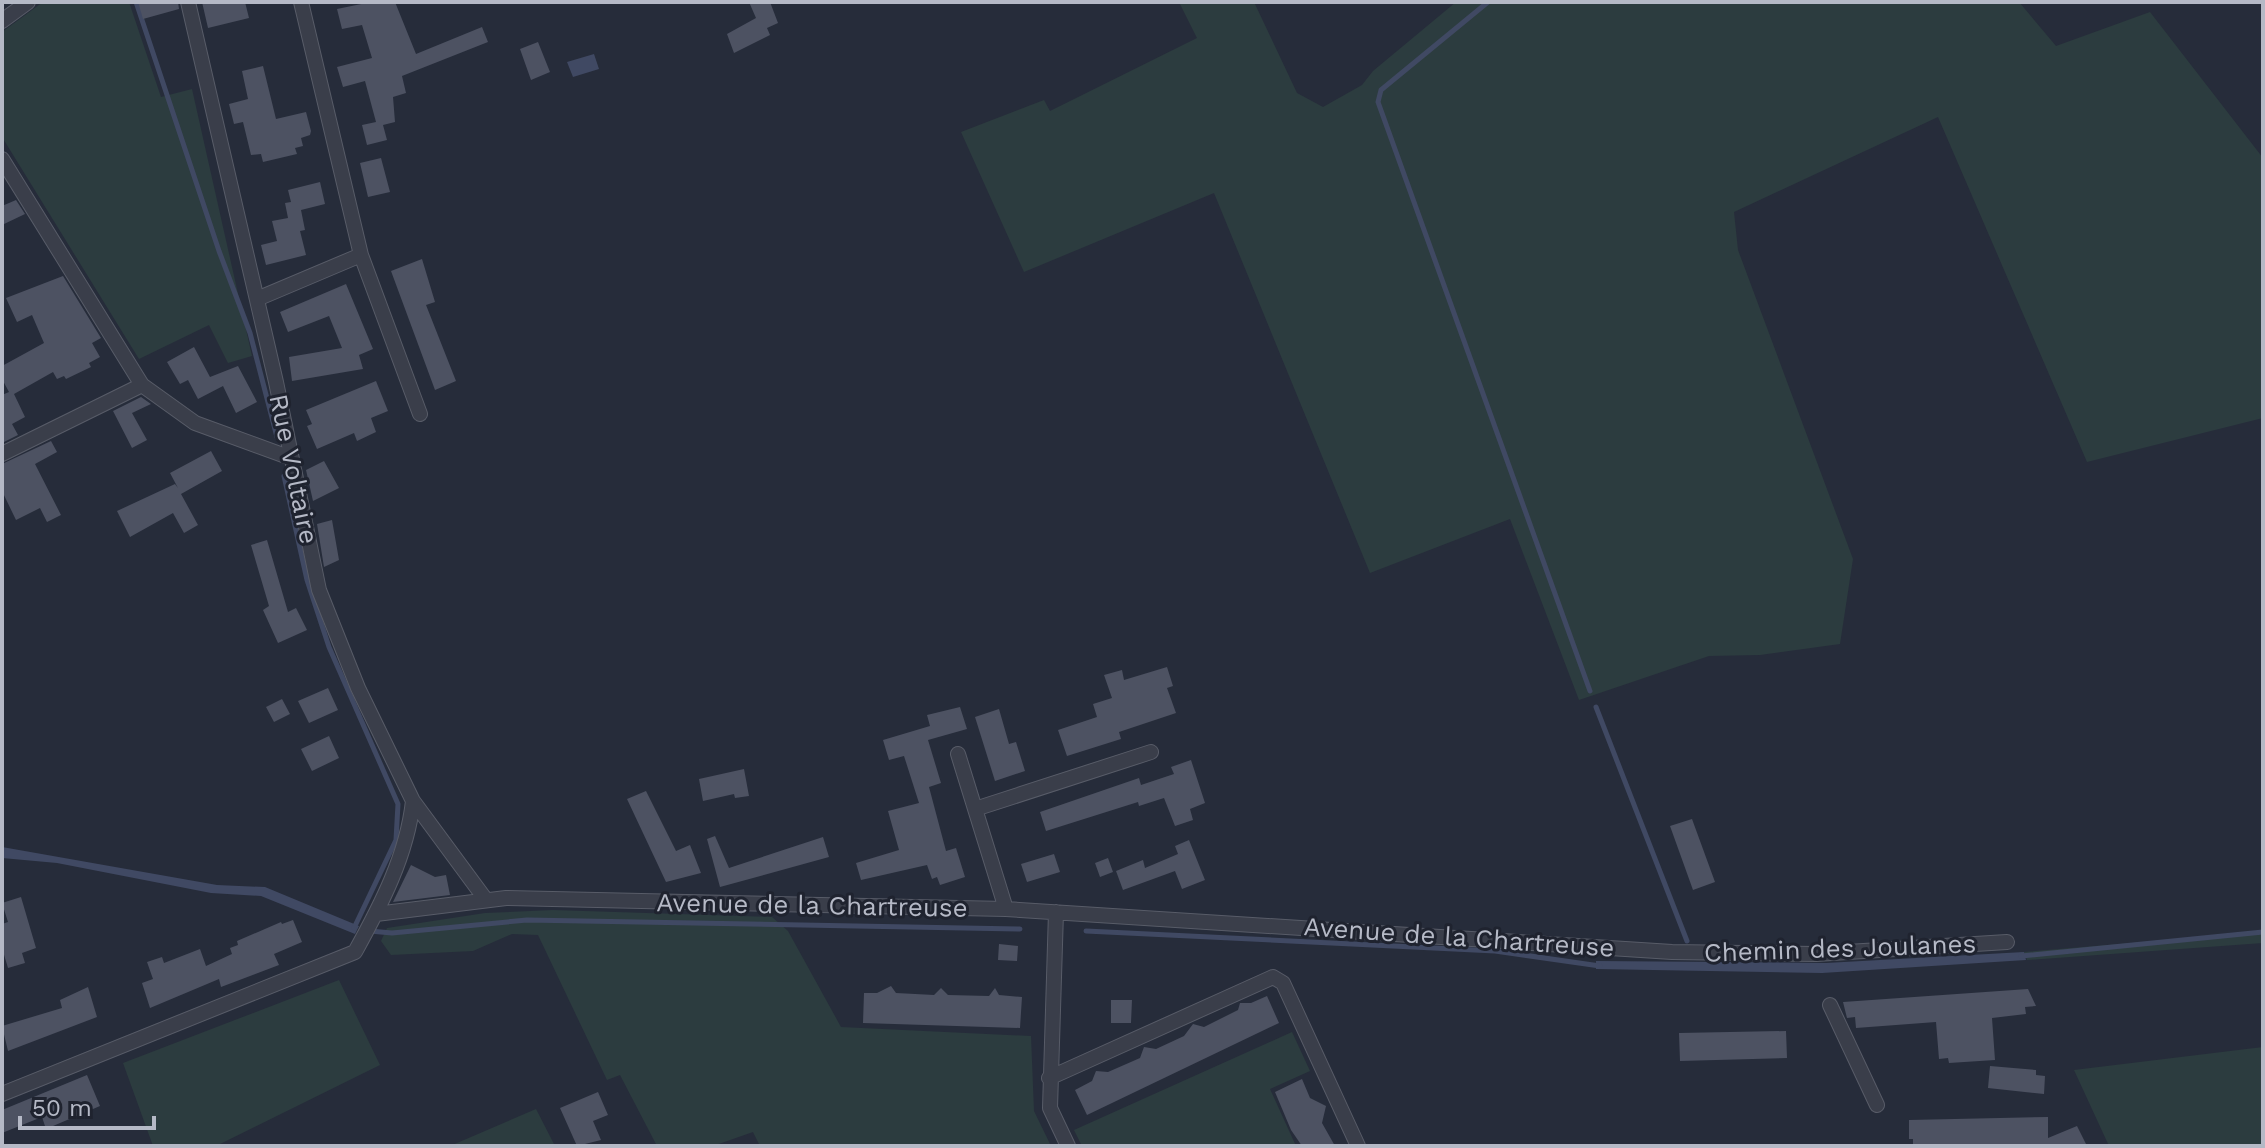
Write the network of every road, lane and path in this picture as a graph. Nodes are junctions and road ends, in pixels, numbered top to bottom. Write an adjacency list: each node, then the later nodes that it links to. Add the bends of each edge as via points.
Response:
1 (28, 2): 4 (street)
2 (188, 2): 7 (street, Rue Voltaire)
3 (301, 2): 6 (street)
4 (2, 21)
5 (2, 159): 8 (street)
6 (361, 255): 7 (street); 9 (street)
7 (257, 299): 11 (street, Rue Voltaire)
8 (142, 385): 10 (street); 11 (street, via 195,423)
9 (420, 414)
10 (2, 454)
11 (291, 458): 14 (street, Rue Voltaire, via 319,590 358,688)
12 (1151, 752): 15 (street)
13 (958, 754): 15 (street)
14 (413, 801): 16 (street, Rue Voltaire); 19 (street, via 410,832)
15 (975, 809): 17 (street)
16 (486, 900): 17 (street, Avenue de la Chartreuse); 19 (street, Avenue de la Chartreuse)
17 (1006, 909): 18 (street, Avenue de la Chartreuse)
18 (1056, 912): 21 (street, Avenue de la Chartreuse); 23 (street)
19 (376, 914): 24 (street, via 355,952)
20 (2007, 942): 21 (street, Chemin des Joulanes, via 1816,954)
21 (1672, 952)
22 (1830, 1005): 25 (street)
23 (1049, 1078): 26 (street, via 1050,1108); 27 (street, via 1273,977 1283,983)
24 (2, 1094)
25 (1877, 1105)
26 (1068, 1146)
27 (1358, 1146)

